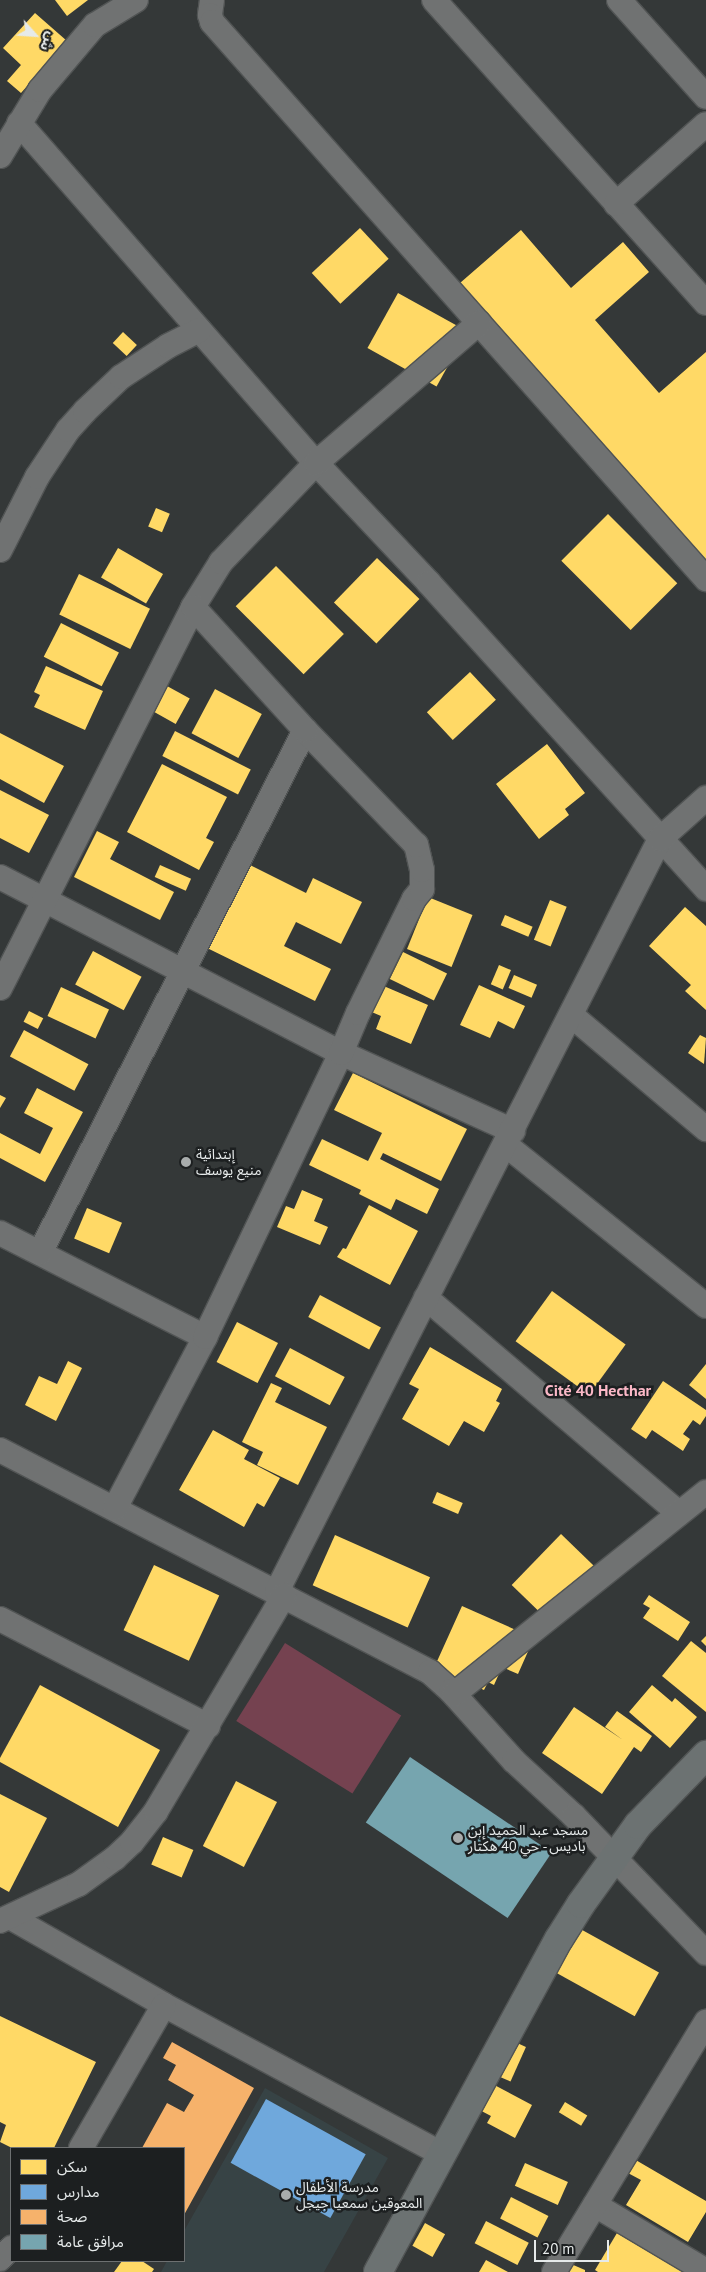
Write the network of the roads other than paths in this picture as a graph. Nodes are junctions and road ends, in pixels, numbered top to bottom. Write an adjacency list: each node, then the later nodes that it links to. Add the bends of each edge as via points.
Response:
1 (136, 0): 6 (street, via 95,25 40,90)
2 (212, 0): 11 (street, via 212,22)
3 (434, 0): 9 (street)
4 (619, 0): 5 (street)
5 (706, 97)
6 (19, 124): 8 (street); 12 (street)
7 (706, 124): 9 (street)
8 (0, 156)
9 (616, 204): 10 (street)
10 (706, 302)
11 (479, 323): 13 (street); 15 (street)
12 (199, 330): 13 (street); 14 (street, via 121,377 85,411 68,430 37,477)
13 (316, 463): 16 (street, via 226,554); 19 (street)
14 (0, 550)
15 (706, 579)
16 (193, 607): 17 (street); 22 (street)
17 (305, 730): 23 (street); 26 (street, via 416,845 422,870 422,889 414,899)
18 (706, 798): 19 (street)
19 (660, 839): 21 (street); 25 (street)
20 (0, 877): 22 (street)
21 (706, 889)
22 (44, 901): 23 (street); 24 (street)
23 (183, 971): 26 (street); 30 (street)
24 (0, 988)
25 (571, 1016): 27 (street); 28 (street)
26 (341, 1053): 28 (street); 33 (street)
27 (706, 1128)
28 (510, 1138): 31 (street); 32 (street)
29 (0, 1233): 30 (street)
30 (40, 1253): 33 (street)
31 (426, 1298): 37 (street); 38 (street)
32 (706, 1306)
33 (205, 1337): 36 (street)
34 (0, 1450): 36 (street)
35 (706, 1492): 37 (street)
36 (115, 1508): 38 (street)
37 (679, 1513): 40 (street)
38 (280, 1593): 40 (street, via 430,1672); 41 (street)
39 (0, 1619): 41 (street)
40 (454, 1694): 43 (street, via 514,1761)
41 (208, 1726): 44 (street, via 156,1811 121,1853 79,1884)
42 (706, 1755): 43 (main road, via 644,1818)
43 (614, 1858): 45 (street); 49 (main road, via 559,1940)
44 (5, 1919): 46 (street)
45 (706, 1952)
46 (164, 2005): 48 (street); 49 (street)
47 (706, 2022): 50 (street)
48 (82, 2147)
49 (442, 2154): 54 (main road)
50 (595, 2204): 53 (street); 55 (street)
51 (10, 2249): 52 (street)
52 (0, 2259)
53 (706, 2271)
54 (378, 2272)
55 (554, 2272)

